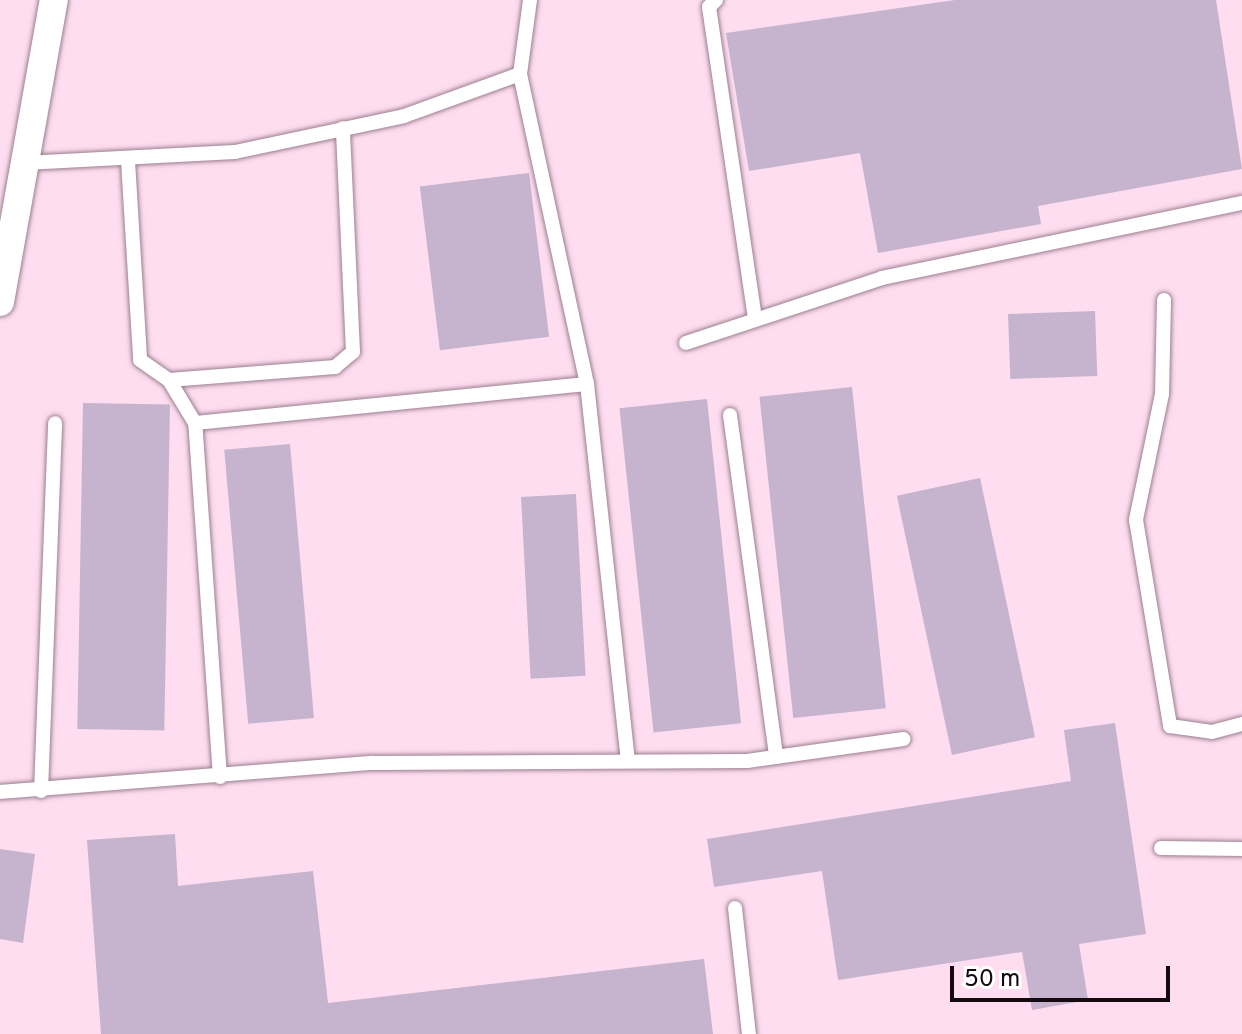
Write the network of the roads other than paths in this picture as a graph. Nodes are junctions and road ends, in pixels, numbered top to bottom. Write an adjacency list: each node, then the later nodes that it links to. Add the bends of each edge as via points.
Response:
1 (54, 0): 7 (street)
2 (530, 0): 4 (lane)
3 (716, 0): 11 (lane, via 709,7)
4 (520, 74): 5 (lane, via 404,116); 14 (lane)
5 (343, 128): 6 (lane, via 235,152); 13 (lane, via 353,352 335,367)
6 (128, 161): 7 (lane); 13 (lane, via 140,360)
7 (25, 163): 10 (street)
8 (1242, 203): 11 (lane, via 882,278)
9 (1164, 300): 18 (lane, via 1162,394 1136,520 1170,726 1212,732)
10 (0, 302)
11 (755, 320): 12 (lane)
12 (686, 343)
13 (169, 380): 17 (lane)
14 (587, 384): 17 (lane); 21 (lane)
15 (730, 415): 20 (lane)
16 (55, 423): 23 (lane)
17 (195, 423): 22 (lane)
18 (1242, 724)
19 (903, 739): 20 (lane)
20 (776, 757): 21 (lane)
21 (628, 761): 22 (lane, via 372,763)
22 (220, 777): 23 (lane)
23 (41, 791): 24 (lane)
24 (0, 792)
25 (1161, 848): 26 (lane)
26 (1242, 849)
27 (735, 908): 28 (lane)
28 (749, 1034)

